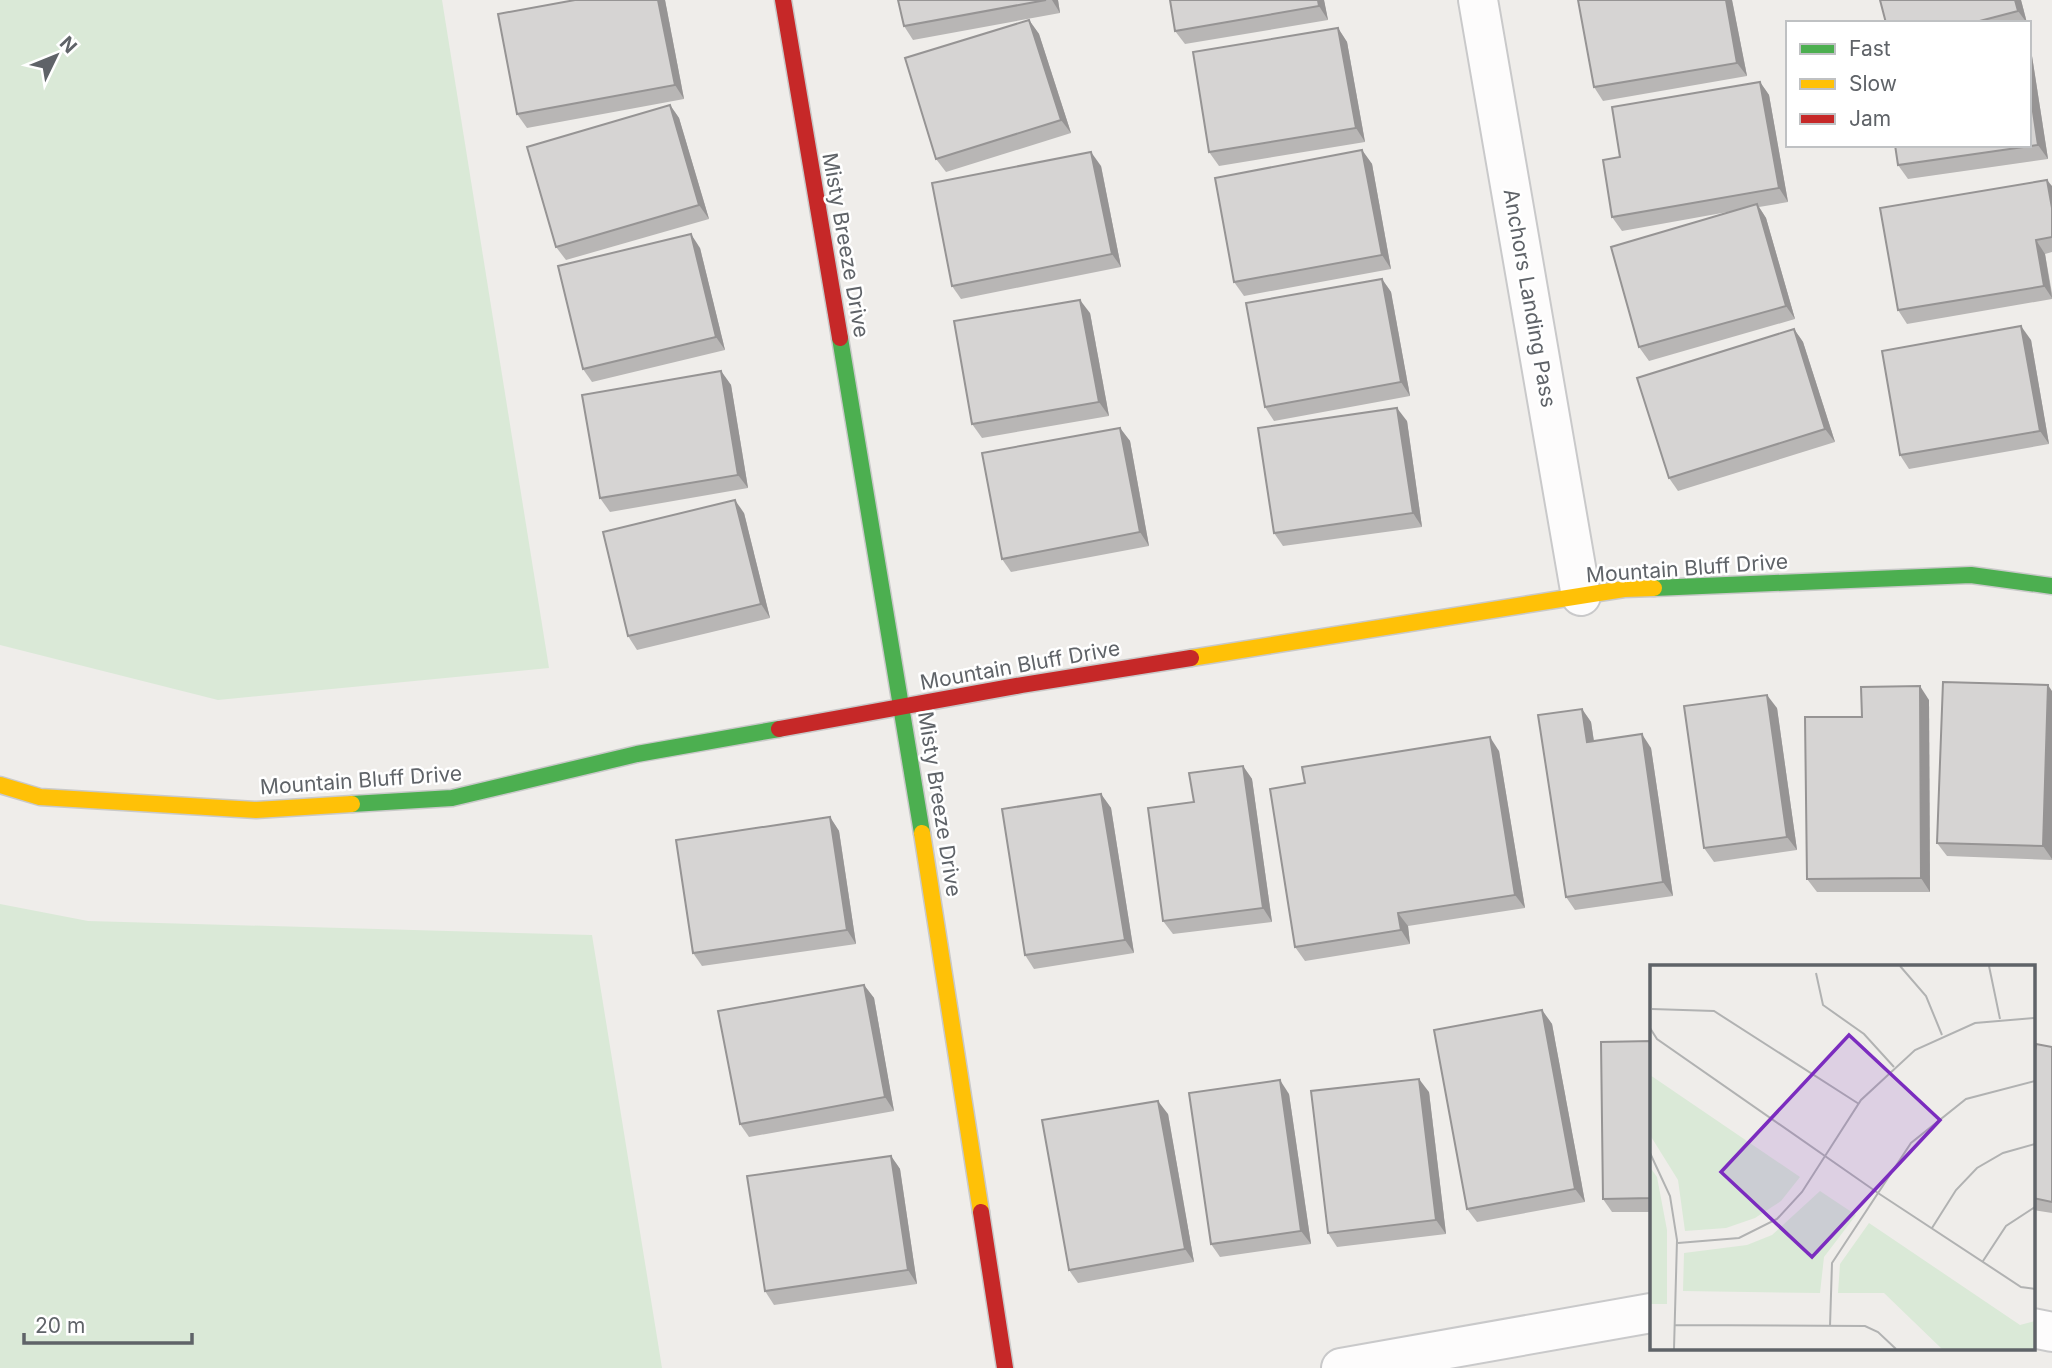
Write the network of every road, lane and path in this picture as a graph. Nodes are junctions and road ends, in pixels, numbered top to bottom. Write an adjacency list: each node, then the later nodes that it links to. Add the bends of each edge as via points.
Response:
1 (783, 0): 5 (street, Misty Breeze Drive)
2 (1478, 0): 4 (street, Anchors Landing Pass)
3 (2052, 586): 4 (street, Mountain Bluff Drive, via 1971,575 1625,589)
4 (1581, 596): 5 (street, Mountain Bluff Drive)
5 (904, 706): 6 (street, Mountain Bluff Drive, via 637,754 452,798 256,810 40,797); 8 (street, Misty Breeze Drive)
6 (0, 785)
7 (1650, 1313): 9 (street)
8 (1006, 1368)
9 (1341, 1368)

